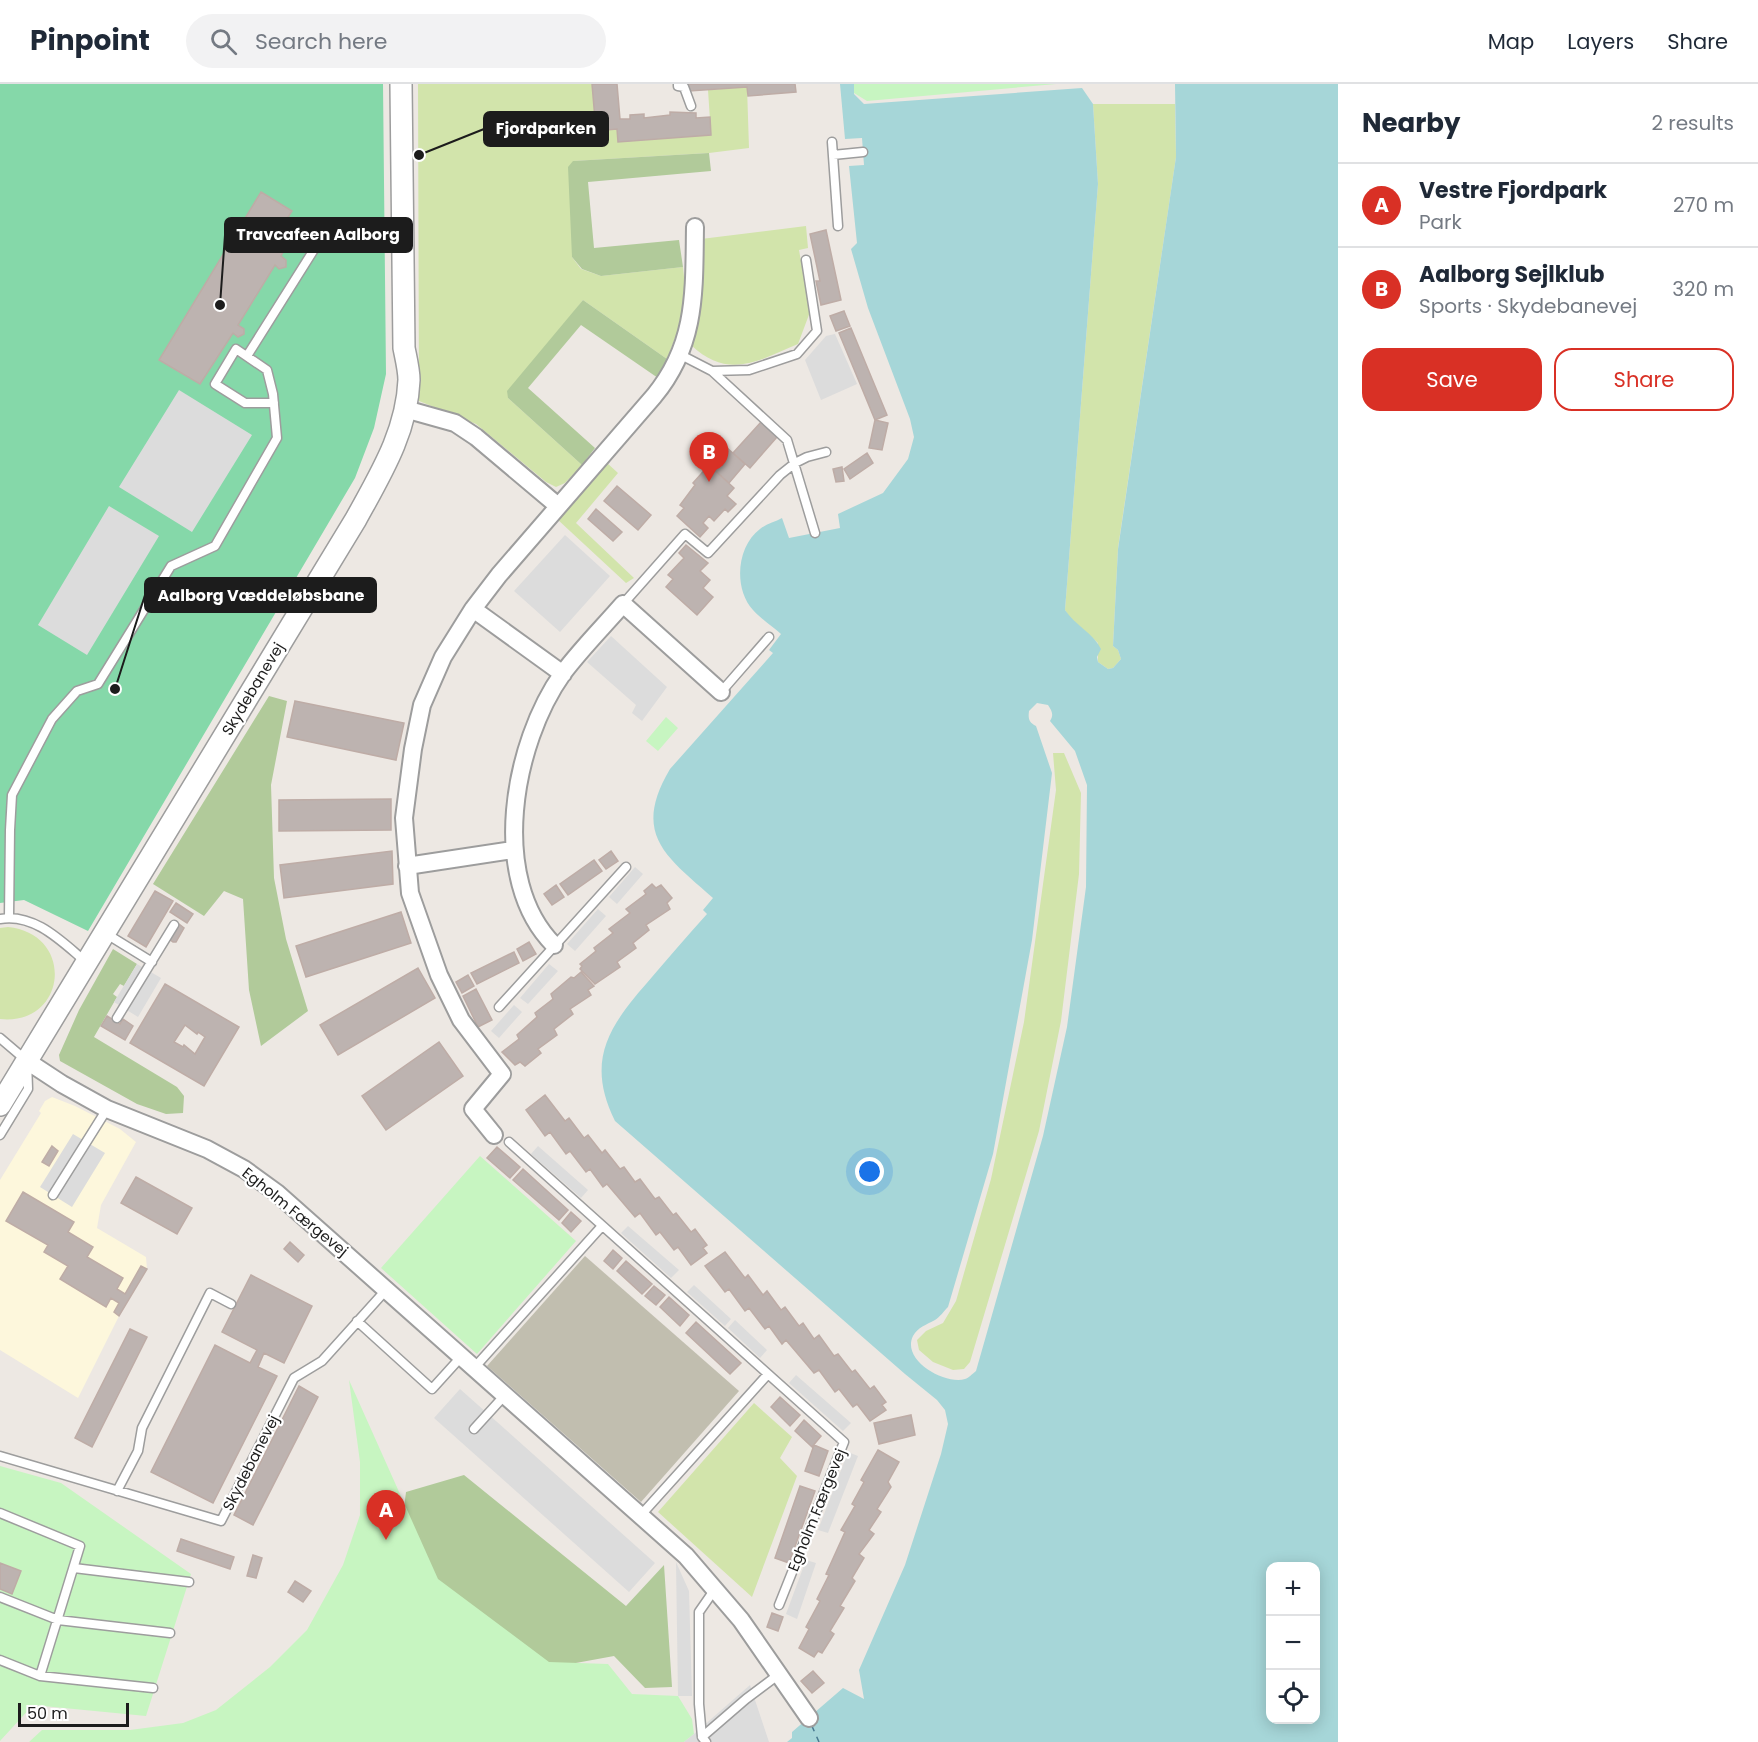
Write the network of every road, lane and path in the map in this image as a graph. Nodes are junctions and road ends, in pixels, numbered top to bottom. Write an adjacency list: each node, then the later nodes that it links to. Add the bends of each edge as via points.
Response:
1 (401, 84): 15 (street, Skydebanevej, via 404,348 409,379)
2 (678, 84): 3 (lane, via 684,87)
3 (691, 106)
4 (832, 142): 6 (lane)
5 (863, 152): 6 (lane)
6 (833, 155): 7 (lane)
7 (838, 226)
8 (695, 227): 11 (street, via 694,300)
9 (320, 240): 12 (lane)
10 (807, 260): 13 (lane, via 817,331 797,354 749,370)
11 (679, 354): 13 (lane); 18 (street, via 663,386)
12 (247, 356): 14 (lane, via 267,370); 14 (lane, via 236,349 215,384 245,404)
13 (712, 371): 17 (lane, via 787,440)
14 (274, 403): 28 (lane, via 278,438 215,546 171,566 99,684 77,692 52,719 12,795)
15 (405, 409): 18 (street, via 455,423); 30 (street, Skydebanevej, via 391,455 356,519)
16 (826, 452): 17 (lane)
17 (795, 463): 19 (lane); 20 (lane, via 708,554 685,534)
18 (558, 506): 21 (street)
19 (815, 533)
20 (622, 604): 23 (street); 24 (street)
21 (473, 609): 23 (street); 26 (street, via 443,657 422,705 404,812)
22 (769, 637): 24 (lane)
23 (563, 674): 25 (street, via 538,718 524,760 515,805)
24 (721, 692)
25 (513, 850): 26 (street); 31 (street, via 532,915)
26 (407, 866): 41 (street, via 410,893 439,975 461,1020 502,1074 473,1109)
27 (626, 867): 31 (lane)
28 (4, 918): 32 (lane, via 35,924)
29 (174, 925): 33 (lane)
30 (104, 933): 32 (street, Skydebanevej); 33 (lane)
31 (554, 945): 34 (lane)
32 (86, 962): 37 (street, Skydebanevej)
33 (152, 962): 35 (lane)
34 (498, 1007)
35 (117, 1018)
36 (0, 1038): 37 (lane)
37 (27, 1061): 38 (street, Skydebanevej); 39 (street, Egholm Færgevej); 40 (lane, via 28,1089)
38 (0, 1105)
39 (107, 1109): 43 (lane); 45 (street, Egholm Færgevej, via 207,1149 244,1169 277,1193)
40 (0, 1135)
41 (494, 1135)
42 (510, 1142): 44 (lane, Egholm Færgevej)
43 (53, 1196)
44 (602, 1226): 49 (lane); 50 (lane, Egholm Færgevej)
45 (386, 1290): 47 (lane, Skydebanevej); 48 (street, Egholm Færgevej)
46 (231, 1304): 54 (lane, via 210,1293 142,1428 138,1450)
47 (357, 1321): 48 (lane, via 432,1389); 54 (lane, Skydebanevej, via 322,1361 294,1378 221,1521)
48 (461, 1357): 49 (street, Egholm Færgevej)
49 (474, 1368): 51 (street, Egholm Færgevej)
50 (768, 1374): 56 (lane); 61 (lane, Egholm Færgevej, via 844,1442)
51 (505, 1395): 52 (lane); 56 (street, Egholm Færgevej)
52 (474, 1429)
53 (0, 1456): 54 (lane, Skydebanevej)
54 (117, 1491)
55 (0, 1513): 57 (lane, via 80,1546)
56 (641, 1515): 59 (street, Egholm Færgevej)
57 (74, 1568): 58 (lane); 62 (lane)
58 (189, 1582)
59 (715, 1589): 65 (street, Egholm Færgevej); 69 (lane, via 699,1612 699,1704)
60 (0, 1597): 62 (lane)
61 (779, 1605)
62 (58, 1620): 63 (lane); 66 (lane)
63 (170, 1633)
64 (0, 1660): 66 (lane)
65 (778, 1675): 68 (street, Egholm Færgevej); 69 (lane)
66 (40, 1676): 67 (lane)
67 (153, 1688)
68 (809, 1718)
69 (704, 1739)

